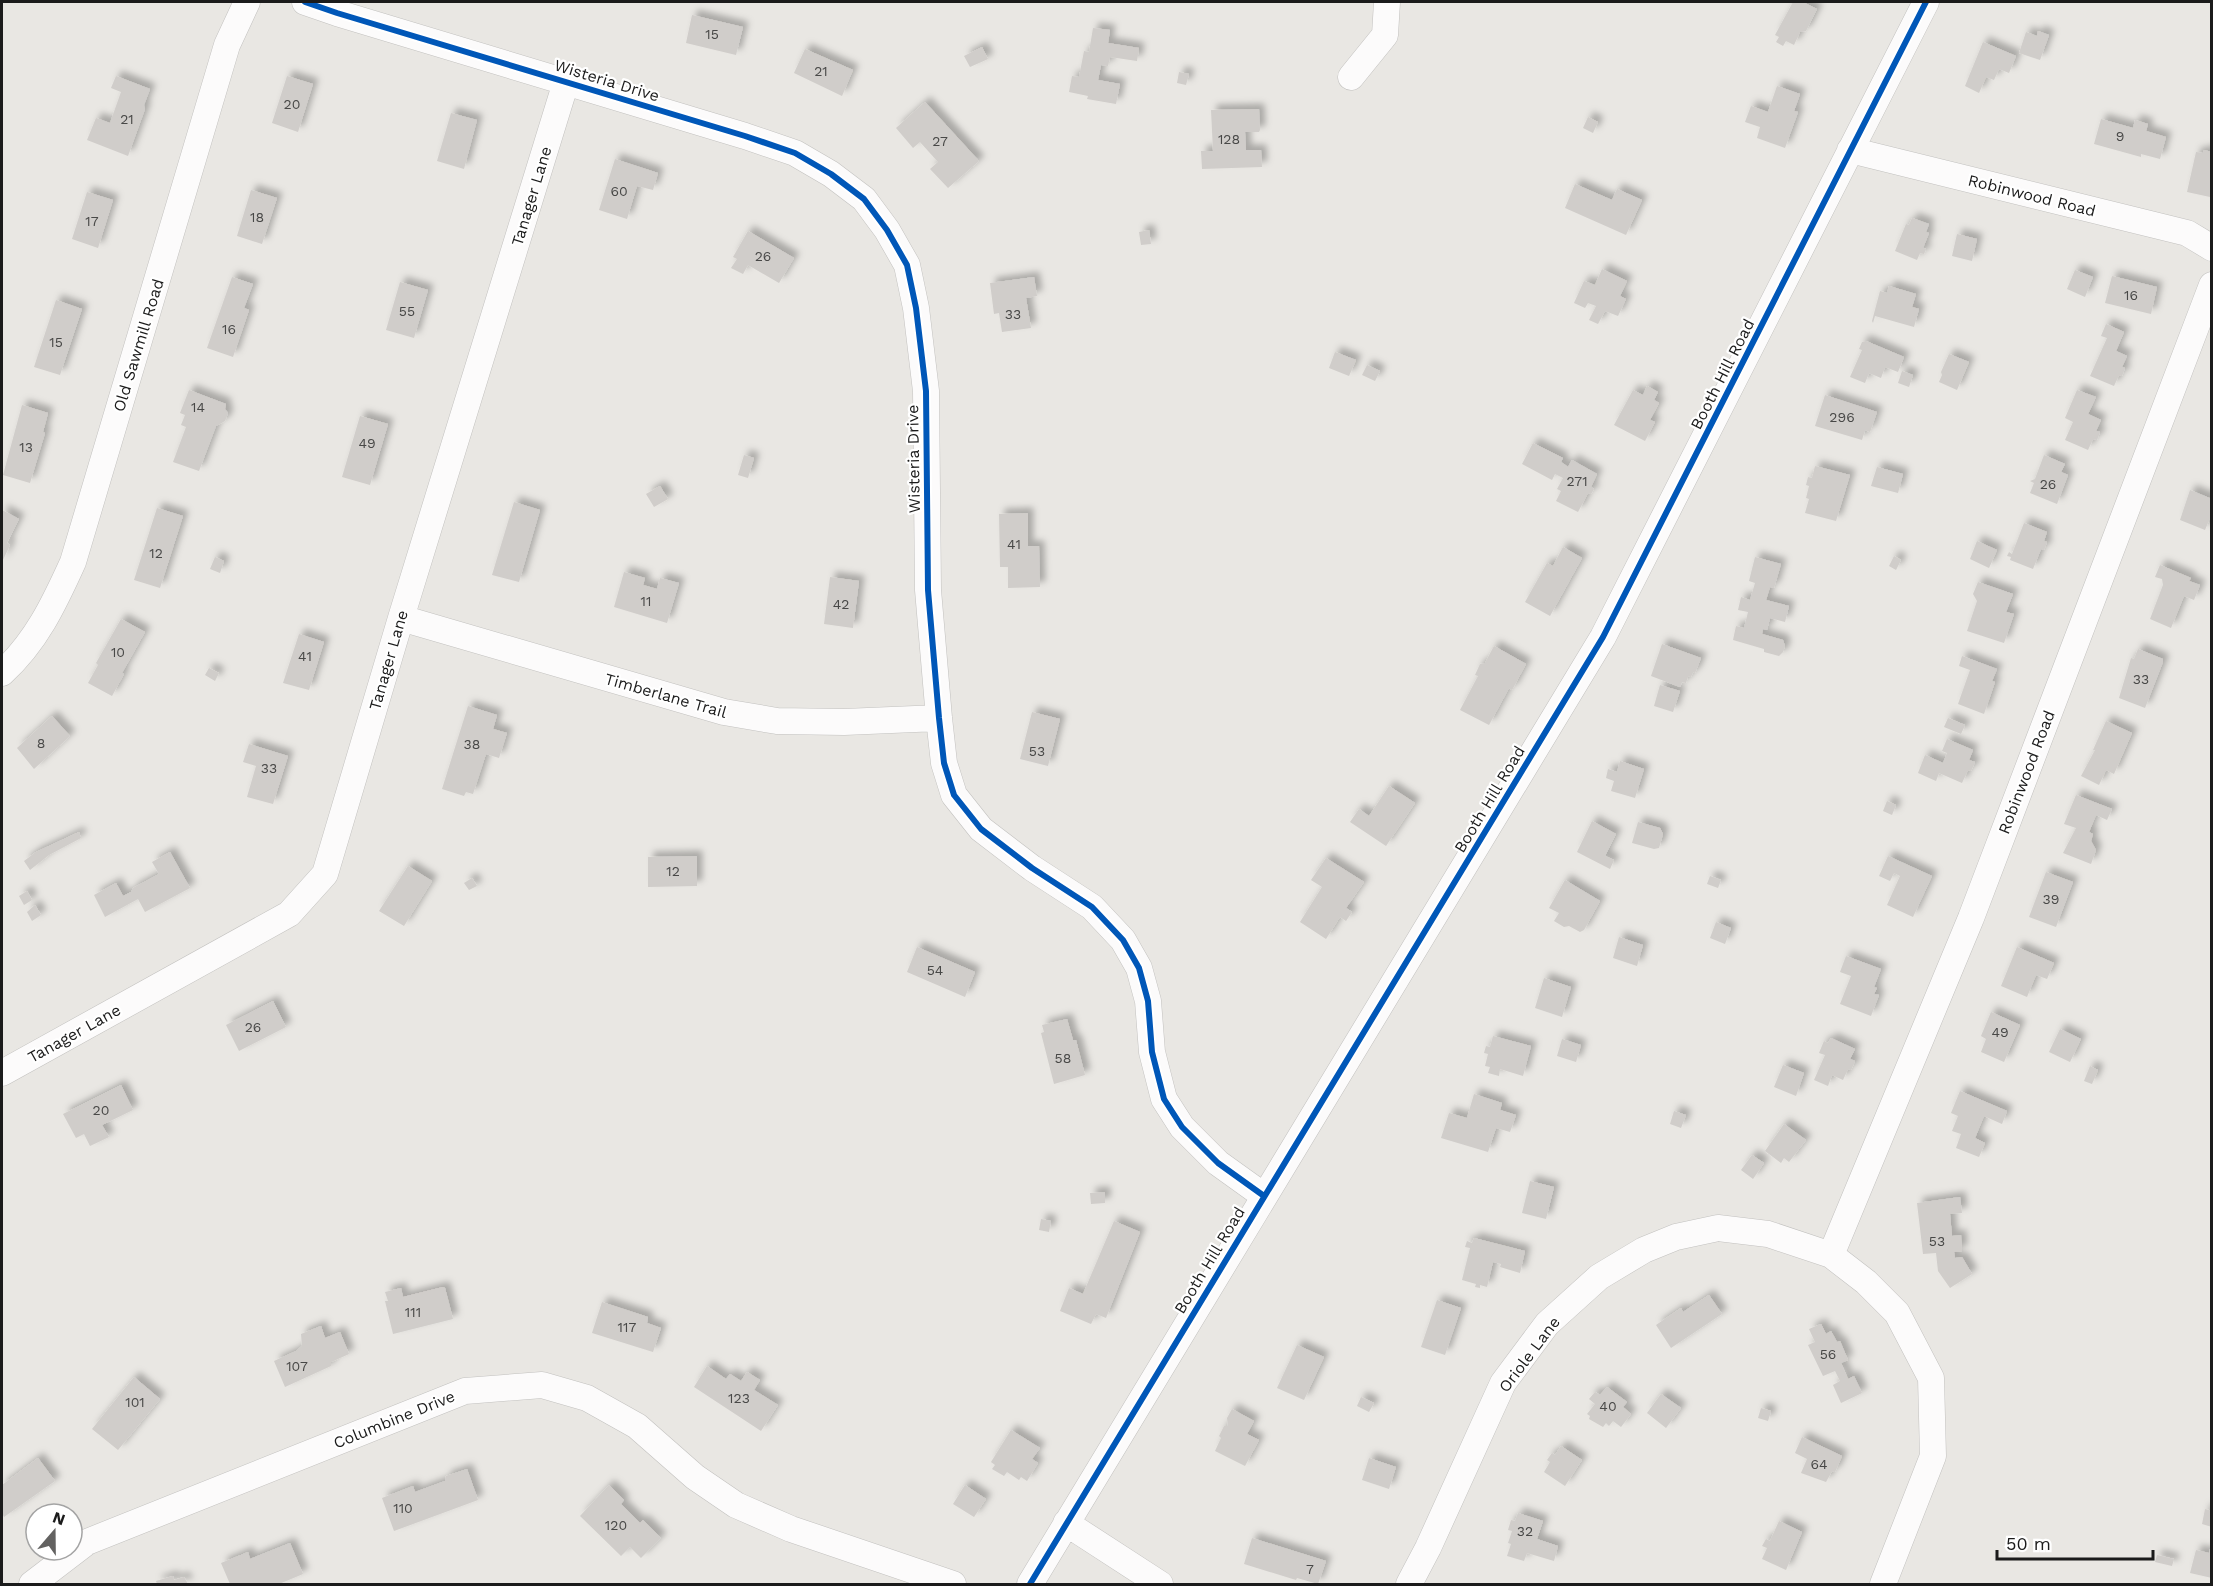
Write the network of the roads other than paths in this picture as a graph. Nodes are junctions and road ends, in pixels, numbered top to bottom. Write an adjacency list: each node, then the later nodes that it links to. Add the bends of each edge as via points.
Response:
1 (247, 2): 11 (street, Old Sawmill Road, via 227,45 73,562 44,621)
2 (305, 2): 6 (street, Wisteria Drive)
3 (1387, 2): 5 (street, via 1385,35)
4 (1926, 2): 7 (street, Booth Hill Road)
5 (1351, 78)
6 (566, 82): 10 (street, Tanager Lane); 12 (street, Wisteria Drive, via 795,153 864,199 887,230 907,265 926,391 928,590)
7 (1850, 150): 8 (street, Robinwood Road, via 2187,233); 14 (street, Booth Hill Road, via 1603,637)
8 (2211, 248)
9 (2211, 285): 15 (street, Robinwood Road, via 1971,918)
10 (401, 618): 12 (street, Timberlane Trail, via 724,712 777,721); 13 (street, Tanager Lane, via 326,874 289,914)
11 (2, 674)
12 (939, 718): 14 (street, Wisteria Drive, via 944,763 954,795 981,829 1092,907 1124,940 1139,968 1148,1001 1152,1052 1164,1099 1182,1128 1218,1163)
13 (2, 1073)
14 (1264, 1196): 16 (street, Booth Hill Road)
15 (1831, 1255): 21 (street, Oriole Lane, via 1768,1234 1718,1228 1644,1250 1599,1277 1547,1324 1503,1383); 22 (street, Oriole Lane, via 1897,1313 1931,1378 1933,1456)
16 (1066, 1523): 19 (street, Booth Hill Road); 20 (street)
17 (32, 1584): 18 (street, Columbine Drive, via 87,1542 465,1391 542,1385 587,1398 636,1426 696,1478 736,1505 791,1529)
18 (953, 1584)
19 (1030, 1584)
20 (1160, 1584)
21 (1408, 1584)
22 (1883, 1584)

